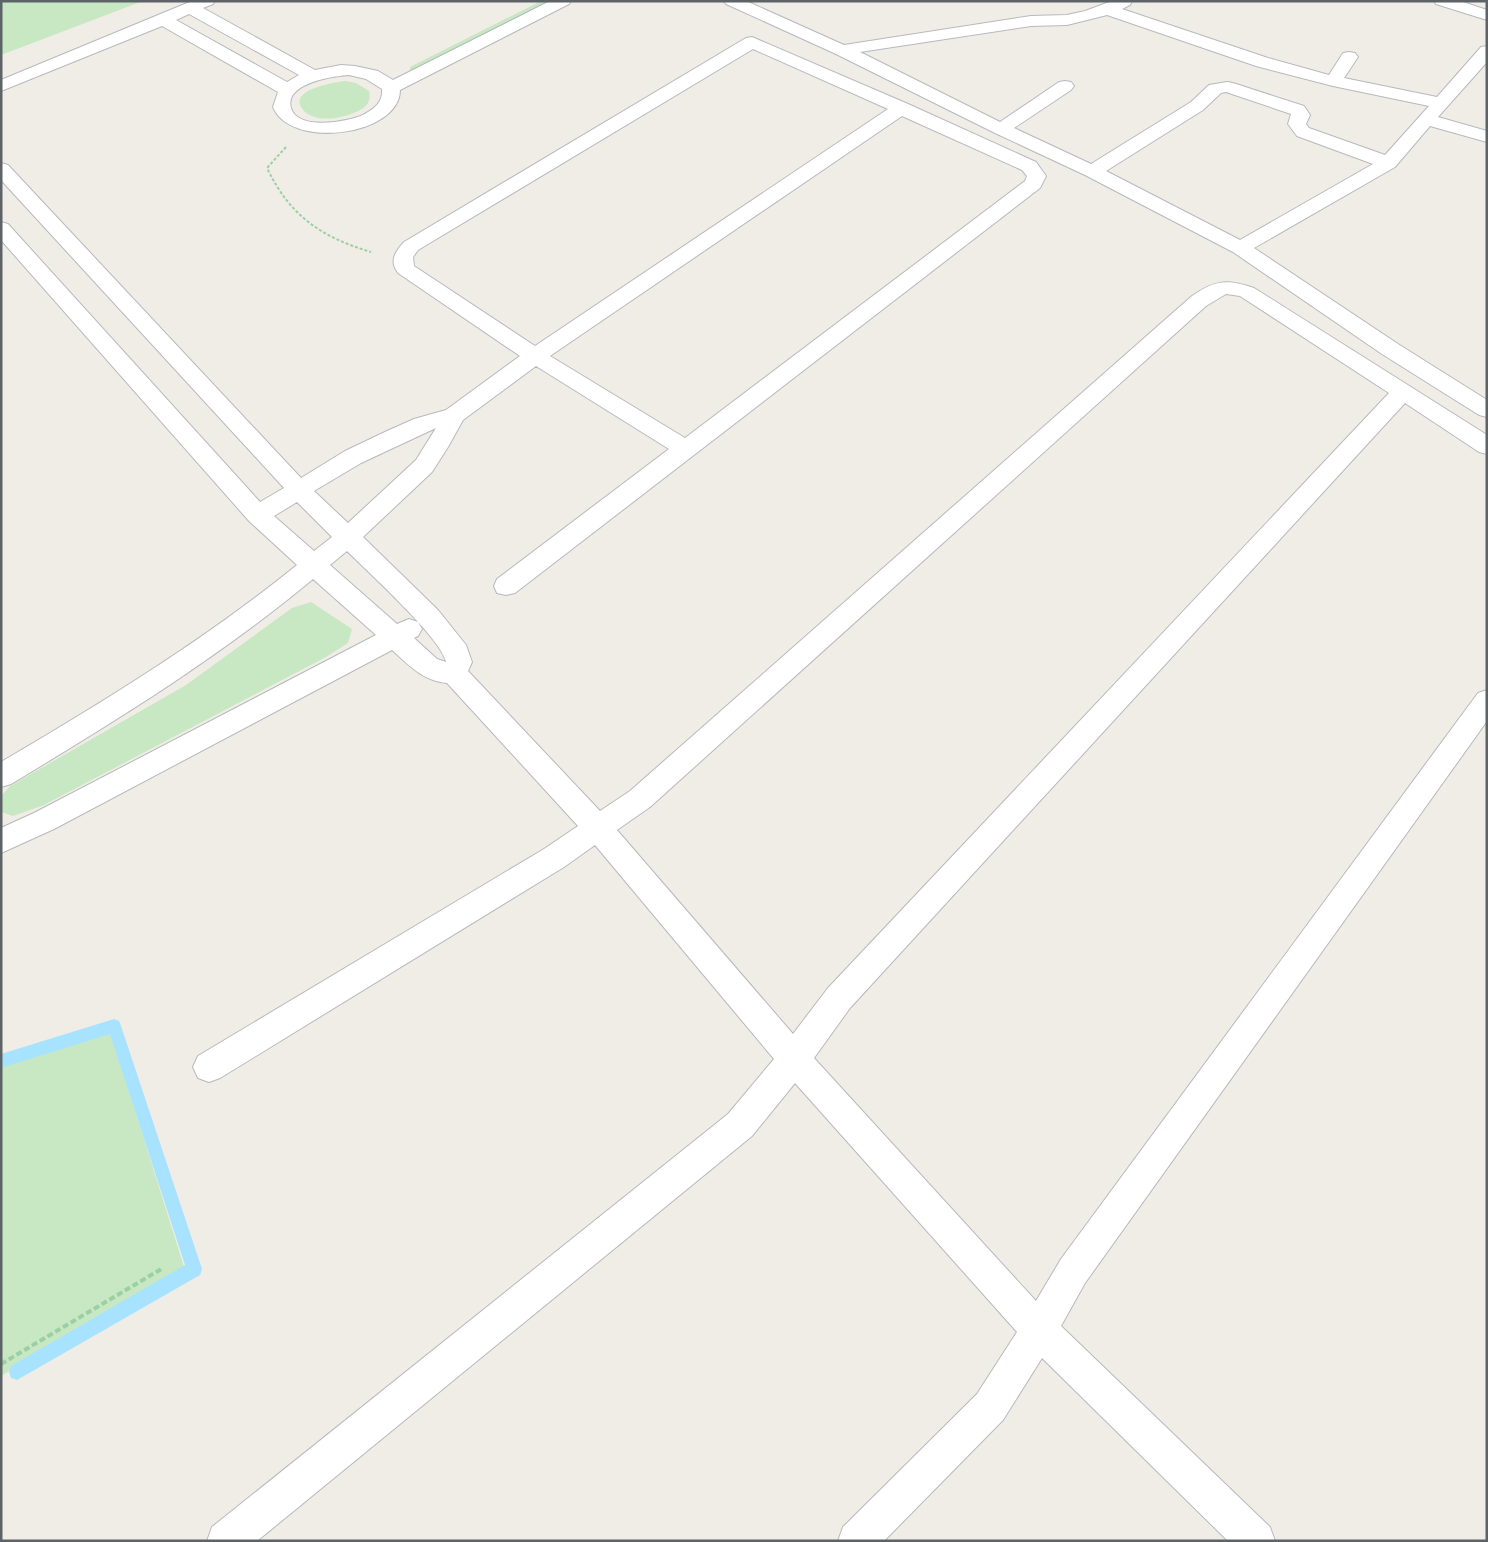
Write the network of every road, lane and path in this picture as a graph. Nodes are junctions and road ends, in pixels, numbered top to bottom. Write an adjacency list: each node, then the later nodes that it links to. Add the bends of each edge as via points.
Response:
1 (207, 1): 7 (street)
2 (530, 1): 16 (street)
3 (563, 1): 16 (street)
4 (732, 1): 11 (street)
5 (1125, 1): 8 (street)
6 (1442, 1): 9 (street)
7 (190, 8): 10 (street); 14 (street)
8 (1108, 10): 11 (street, via 1052,23 1031,21); 15 (street, via 1262,62)
9 (1487, 14)
10 (162, 19): 17 (street); 19 (street)
11 (842, 50): 24 (street)
12 (1487, 51): 20 (street)
13 (1349, 57): 15 (street)
14 (314, 76): 16 (street, via 349,70 365,72); 19 (street)
15 (1333, 81): 20 (street)
16 (385, 82): 23 (street, via 392,98 384,110 367,120 344,127)
17 (1, 86)
18 (1065, 86): 24 (street)
19 (288, 90): 23 (street, via 282,103 286,115)
20 (1439, 103): 22 (street)
21 (902, 108): 31 (street, via 748,36 411,246); 32 (street); 37 (street, via 1029,166 1037,176 1036,180)
22 (1425, 119): 25 (street); 26 (street)
23 (309, 126): 31 (path, via 267,168 274,185 303,222 346,246 378,254)
24 (1001, 129): 28 (street)
25 (1487, 138)
26 (1388, 163): 28 (street, via 1303,132 1297,124 1301,115 1298,110 1227,87 1215,89 1196,106); 30 (street)
27 (1, 169): 38 (street)
28 (1092, 172): 30 (street)
29 (1, 228): 39 (street)
30 (1240, 248): 34 (street)
31 (404, 254): 32 (street, via 405,270)
32 (535, 356): 35 (street); 37 (street)
33 (1402, 393): 36 (street); 48 (street, via 1247,292 1233,287 1216,288 640,799); 50 (street, via 839,998)
34 (1487, 410)
35 (454, 415): 38 (street, via 395,436); 40 (street, via 424,466)
36 (1487, 446)
37 (684, 448): 42 (street)
38 (299, 490): 39 (street); 40 (street)
39 (257, 515): 41 (street)
40 (348, 537): 41 (street); 43 (street)
41 (313, 566): 44 (street); 47 (street, via 208,647)
42 (506, 586)
43 (429, 617): 44 (street); 45 (street, via 457,652 459,662)
44 (395, 638): 45 (street, via 438,672); 49 (street)
45 (454, 673): 48 (street)
46 (1487, 700): 53 (street, via 1073,1271)
47 (1, 776)
48 (599, 828): 50 (street); 51 (street)
49 (1, 841)
50 (794, 1059): 53 (street); 55 (street, via 740,1125)
51 (209, 1067)
52 (163, 1268): 54 (path)
53 (1039, 1330): 56 (street, via 990,1407); 57 (street)
54 (1, 1364)
55 (226, 1541)
56 (857, 1541)
57 (1256, 1541)

